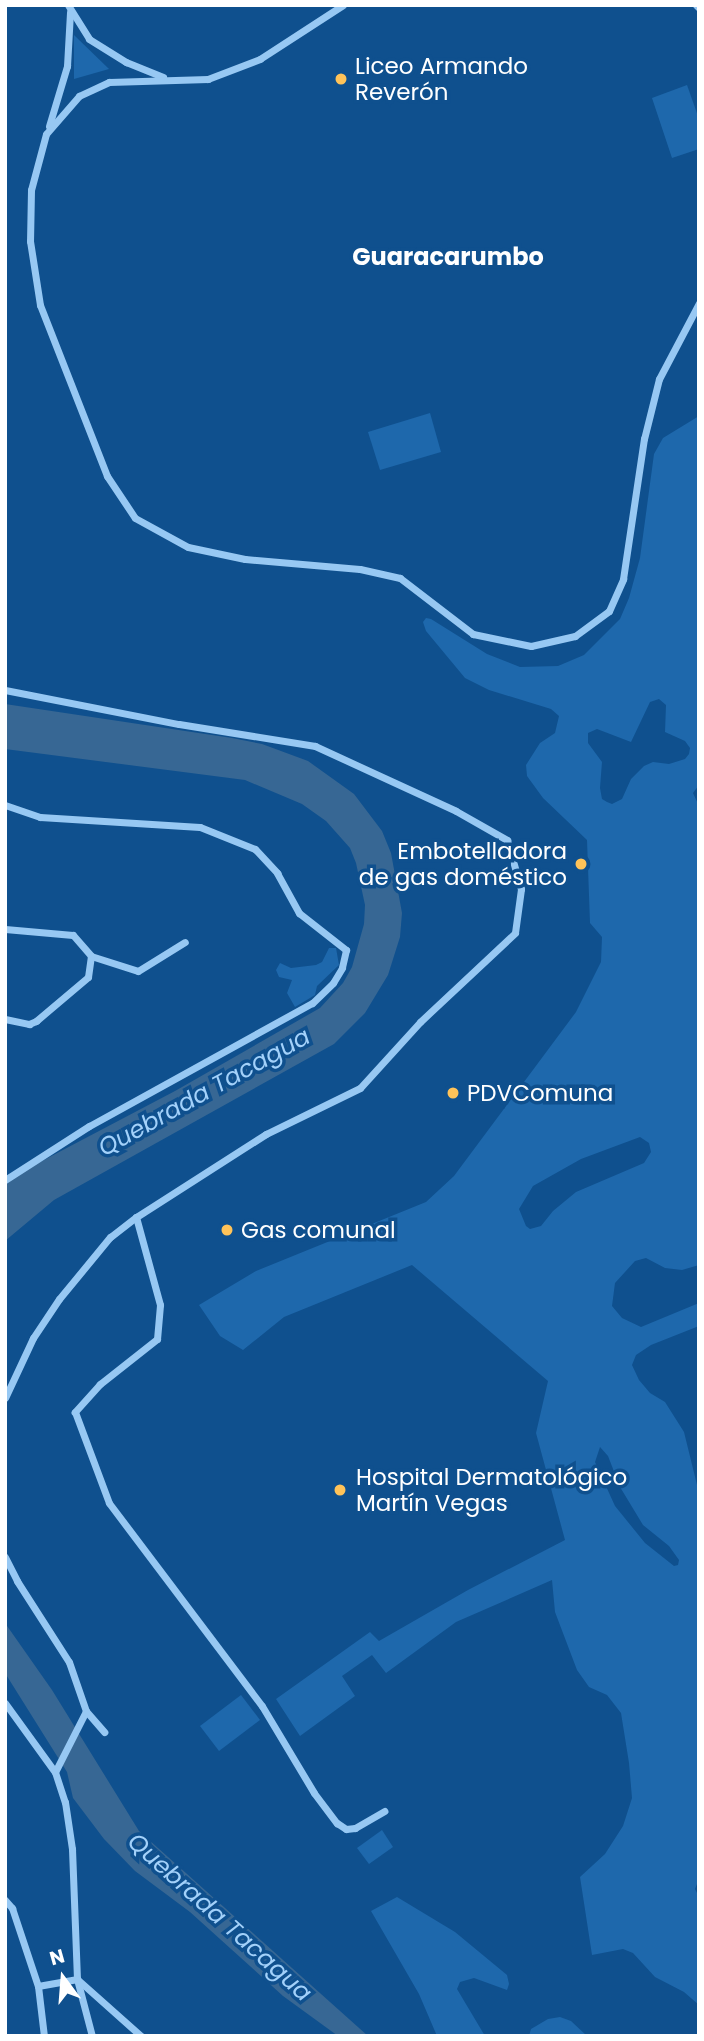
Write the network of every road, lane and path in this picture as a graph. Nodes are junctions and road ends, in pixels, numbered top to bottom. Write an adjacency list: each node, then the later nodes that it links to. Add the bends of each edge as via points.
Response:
1 (343, 5): 3 (street, via 260,60 208,79)
2 (69, 8): 3 (street, via 89,39 126,62); 4 (street, via 67,66)
3 (167, 79): 4 (street, via 108,82 79,96)
4 (46, 134): 5 (street, via 31,190 30,241 40,305 107,476 135,518 188,547 245,559 360,569 400,578 473,634 531,646 575,636 609,611 623,579 644,439 659,379)
5 (699, 303)
6 (5, 690): 13 (street, via 315,746 456,811 507,840 521,889 515,933 420,1022 360,1088 266,1134)
7 (5, 805): 12 (street, via 40,817 200,827 255,849 277,873 299,913 346,950 342,968 312,1003 89,1126)
8 (5, 929): 10 (street, via 73,935)
9 (186, 942): 10 (street, via 138,971)
10 (91, 956): 11 (street, via 88,977 36,1021)
11 (5, 1019)
12 (5, 1180)
13 (136, 1216): 14 (street, via 110,1237 59,1299 33,1338); 20 (street, via 160,1305 157,1339 100,1384 75,1412 83,1442 109,1503 262,1706 337,1823 355,1828)
14 (5, 1398)
15 (5, 1557): 17 (street, via 69,1662)
16 (5, 1703): 19 (street)
17 (86, 1711): 18 (street); 19 (street)
18 (104, 1732)
19 (55, 1772): 22 (street, via 72,1849)
20 (384, 1811)
21 (5, 1900): 23 (street, via 12,1908)
22 (77, 1979): 23 (street); 25 (street); 26 (street)
23 (38, 1986): 24 (street)
24 (44, 2036)
25 (92, 2036)
26 (141, 2036)

